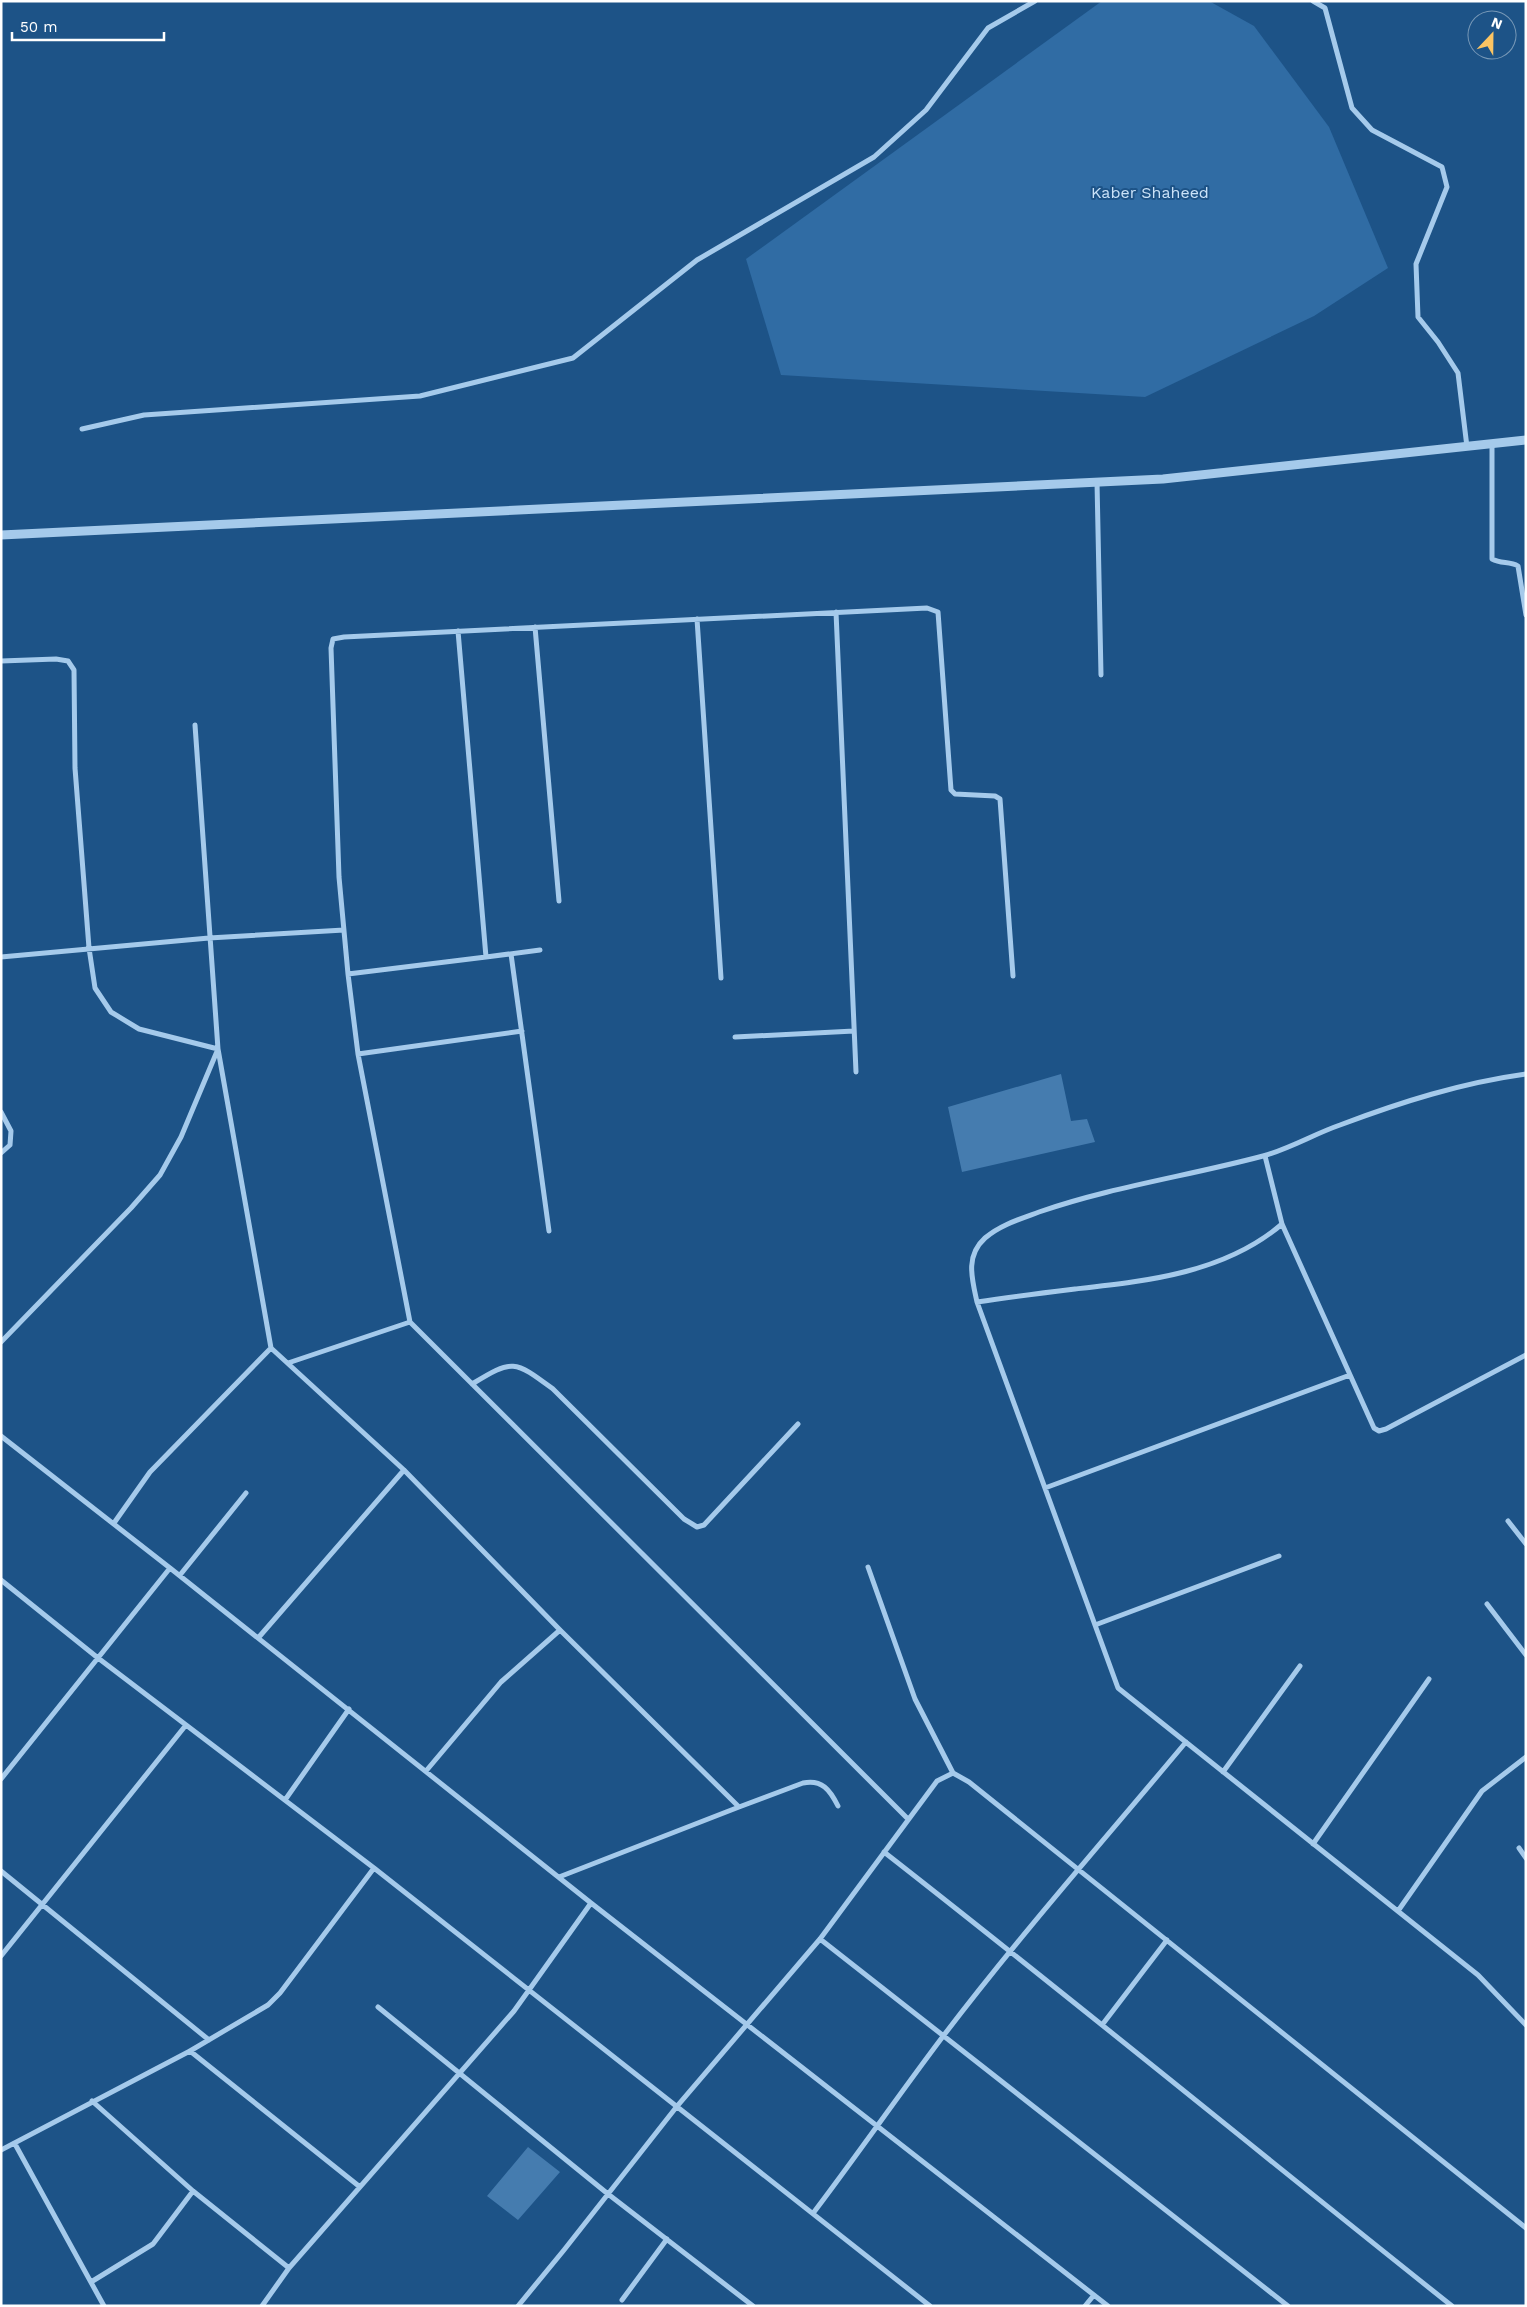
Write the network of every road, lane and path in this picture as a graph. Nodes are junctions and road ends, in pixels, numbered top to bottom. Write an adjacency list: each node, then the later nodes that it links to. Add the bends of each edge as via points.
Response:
1 (1035, 1): 3 (street, via 988,28 926,110 874,157 697,260 573,358 420,396 144,415)
2 (1312, 1): 6 (street, via 1325,8 1352,108 1372,130 1442,168 1447,187 1416,264 1418,316 1458,373)
3 (82, 429)
4 (1526, 440): 5 (street)
5 (1492, 444): 6 (street); 10 (street, via 1492,559 1518,566)
6 (1467, 447): 7 (street, via 1163,479)
7 (1097, 482): 8 (street); 15 (street)
8 (1, 535)
9 (836, 612): 11 (street); 26 (street, via 928,608 938,612 951,790 955,794 1000,799); 29 (street)
10 (1526, 615)
11 (697, 619): 12 (street); 27 (street)
12 (535, 627): 13 (street); 17 (street)
13 (458, 631): 18 (street, via 344,636 333,640 339,877); 24 (street)
14 (1, 661): 20 (street, via 56,659 68,661 74,670 75,768)
15 (1101, 675)
16 (195, 725): 19 (street)
17 (559, 901)
18 (344, 930): 19 (street); 25 (street)
19 (210, 938): 20 (street); 31 (street)
20 (89, 948): 23 (street); 31 (street, via 95,988 111,1012 140,1029)
21 (540, 950): 22 (street)
22 (511, 954): 24 (street); 28 (street)
23 (1, 957)
24 (486, 957): 25 (street)
25 (348, 974): 32 (street)
26 (1014, 976)
27 (721, 978)
28 (522, 1031): 32 (street); 39 (street)
29 (854, 1031): 30 (street); 33 (street)
30 (735, 1037)
31 (218, 1049): 42 (street, via 181,1137 160,1175); 43 (street)
32 (358, 1054): 41 (street)
33 (856, 1072)
34 (1526, 1074): 37 (street, via 1427,1094 1339,1125)
35 (1, 1112): 36 (street, via 10,1131 10,1145)
36 (1, 1153)
37 (1265, 1156): 38 (street); 40 (street, via 1063,1204 1006,1224 985,1238 974,1251 970,1271)
38 (1282, 1224): 40 (street, via 1250,1248 1210,1265 1164,1277); 46 (street)
39 (548, 1231)
40 (977, 1302): 51 (street)
41 (410, 1322): 45 (street); 47 (street)
42 (1, 1342)
43 (271, 1348): 45 (street); 54 (street, via 150,1472)
44 (1526, 1356): 46 (street, via 1379,1431 1374,1428)
45 (288, 1364): 50 (street)
46 (1350, 1375): 51 (street)
47 (472, 1384): 48 (street, via 501,1367 517,1365 529,1372 553,1389 684,1519 696,1527 704,1525); 80 (street)
48 (798, 1424)
49 (1, 1436): 54 (street)
50 (404, 1470): 63 (street); 64 (street)
51 (1045, 1488): 62 (street)
52 (246, 1493): 59 (street)
53 (1508, 1521): 55 (street)
54 (114, 1523): 58 (street)
55 (1526, 1544)
56 (1279, 1556): 62 (street)
57 (868, 1567): 75 (street, via 915,1700)
58 (170, 1568): 59 (street); 66 (street)
59 (180, 1575): 64 (street)
60 (1, 1580): 66 (street)
61 (1486, 1604): 65 (street)
62 (1095, 1625): 71 (street, via 1118,1688)
63 (560, 1630): 73 (street, via 501,1682); 79 (street)
64 (259, 1637): 69 (street)
65 (1526, 1655)
66 (98, 1658): 70 (street); 76 (street)
67 (1300, 1666): 74 (street)
68 (1429, 1679): 81 (street)
69 (349, 1709): 73 (street); 77 (street)
70 (186, 1725): 77 (street); 90 (street)
71 (1186, 1742): 74 (street); 86 (street)
72 (1526, 1757): 91 (street, via 1482,1791)
73 (426, 1771): 88 (street)
74 (1223, 1772): 81 (street)
75 (953, 1773): 80 (street, via 937,1782); 86 (street, via 969,1782)
76 (1, 1779)
77 (285, 1800): 85 (street)
78 (838, 1806): 79 (street, via 822,1784 812,1781)
79 (739, 1807): 88 (street)
80 (908, 1819): 83 (street)
81 (1314, 1844): 91 (street)
82 (1519, 1848): 84 (street)
83 (884, 1852): 92 (street); 94 (street)
84 (1526, 1858)
85 (374, 1868): 96 (street); 102 (street, via 280,1993 268,2005)
86 (1079, 1870): 93 (street); 94 (street)
87 (1, 1871): 90 (street)
88 (559, 1877): 89 (street)
89 (591, 1903): 96 (street); 98 (street)
90 (43, 1905): 95 (street); 102 (street)
91 (1398, 1911): 100 (street, via 1478,1975)
92 (820, 1939): 98 (street); 101 (street)
93 (1167, 1940): 99 (street); 114 (street)
94 (1011, 1951): 99 (street); 101 (street)
95 (1, 1956)
96 (528, 1991): 104 (street); 106 (street)
97 (378, 2007): 104 (street)
98 (746, 2024): 106 (street); 107 (street)
99 (1102, 2025): 128 (street)
100 (1526, 2025)
101 (944, 2036): 107 (street); 127 (street)
102 (209, 2040): 103 (street)
103 (190, 2051): 105 (street); 110 (street)
104 (458, 2074): 110 (street); 112 (street)
105 (92, 2101): 108 (street); 111 (street)
106 (678, 2105): 112 (street); 113 (street)
107 (878, 2127): 113 (street); 118 (street)
108 (15, 2144): 109 (street); 117 (street)
109 (1, 2150)
110 (360, 2186): 116 (street)
111 (193, 2191): 116 (street); 117 (street, via 153,2244)
112 (608, 2194): 115 (street); 122 (street)
113 (814, 2212): 124 (street)
114 (1526, 2228)
115 (667, 2240): 119 (street); 123 (street)
116 (289, 2268): 121 (street)
117 (91, 2282): 120 (street)
118 (1094, 2295): 125 (street); 126 (street)
119 (622, 2300)
120 (104, 2306)
121 (262, 2306)
122 (518, 2306)
123 (753, 2306)
124 (930, 2306)
125 (1085, 2306)
126 (1108, 2306)
127 (1288, 2306)
128 (1452, 2306)

